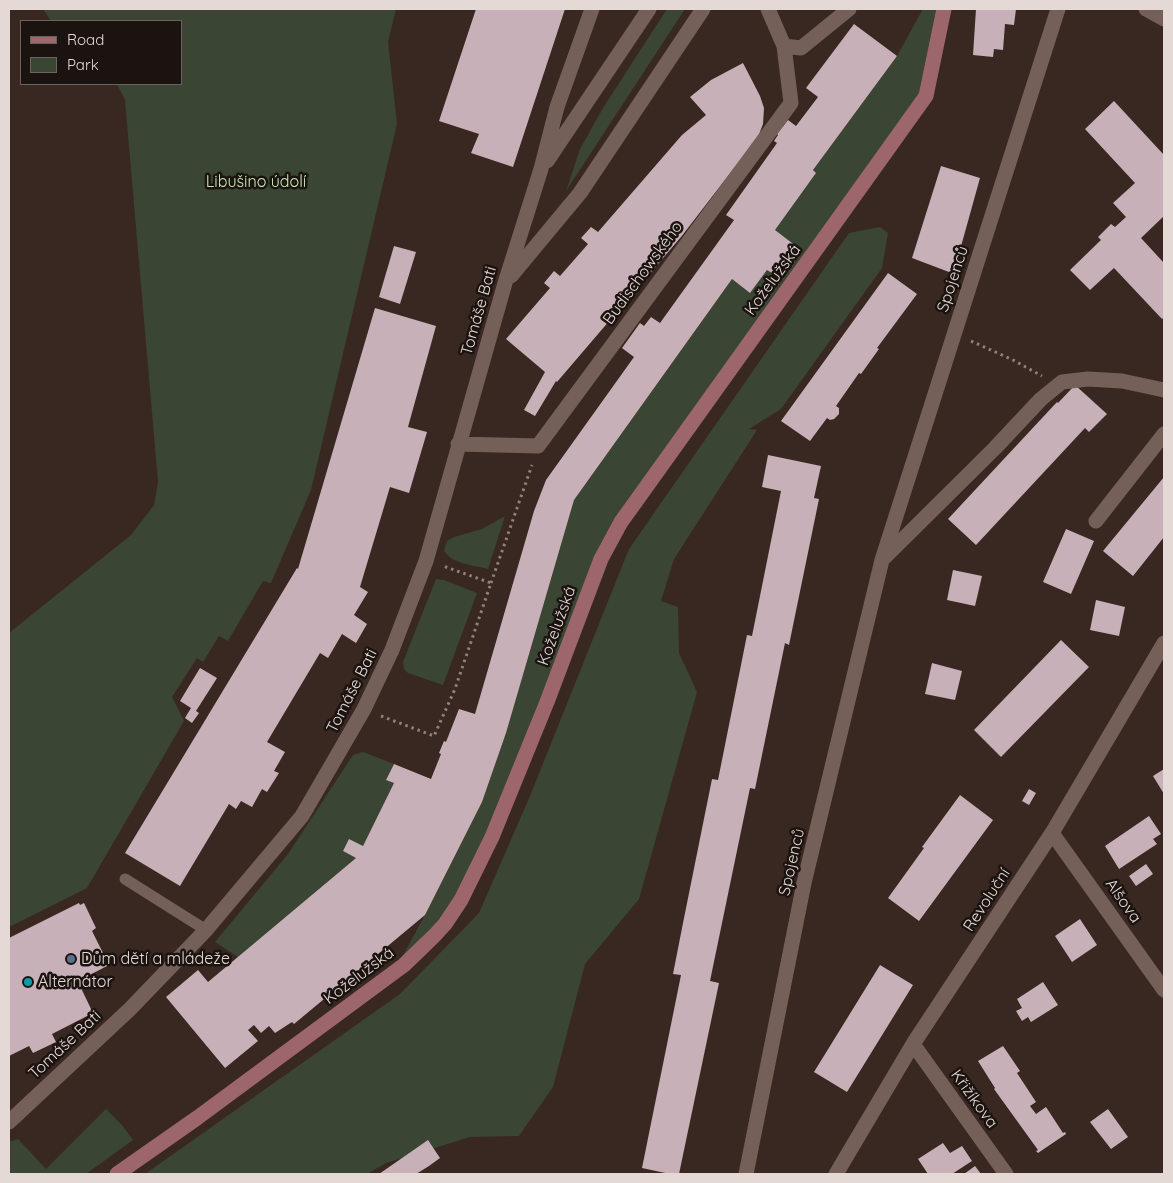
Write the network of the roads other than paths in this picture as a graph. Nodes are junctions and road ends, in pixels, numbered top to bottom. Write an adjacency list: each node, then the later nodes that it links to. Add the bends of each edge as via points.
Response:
1 (592, 9): 11 (street, Tomáše Bati, via 556,107)
2 (649, 9): 11 (street, Tomáše Bati)
3 (703, 9): 12 (street, via 580,193)
4 (768, 9): 10 (street, Budischowského)
5 (849, 9): 10 (street, via 801,48)
6 (944, 9): 25 (main road, Koželužská, via 926,96 625,516 600,559 492,837 453,912 404,965)
7 (1058, 9): 17 (street, Spojenců)
8 (1146, 9): 9 (street)
9 (1164, 19)
10 (784, 46): 15 (street, Budischowského, via 791,103 538,446)
11 (541, 169): 12 (street, Tomáše Bati)
12 (505, 283): 15 (street, Tomáše Bati)
13 (1164, 390): 17 (street, via 1088,379 1062,382 1041,399)
14 (1164, 434): 16 (street)
15 (458, 444): 21 (street, Tomáše Bati, via 426,561 392,650 364,709 302,816)
16 (1096, 521)
17 (882, 560): 26 (street, Spojenců, via 804,883)
18 (1164, 643): 19 (street, Revoluční)
19 (1052, 833): 22 (street, Alšova); 23 (street, Revoluční)
20 (125, 878): 21 (lane)
21 (206, 930): 24 (street, Tomáše Bati, via 130,1009)
22 (1164, 990)
23 (913, 1044): 27 (street, Revoluční); 28 (street, Křižíkova)
24 (9, 1122)
25 (116, 1174)
26 (746, 1174)
27 (836, 1174)
28 (1006, 1174)

